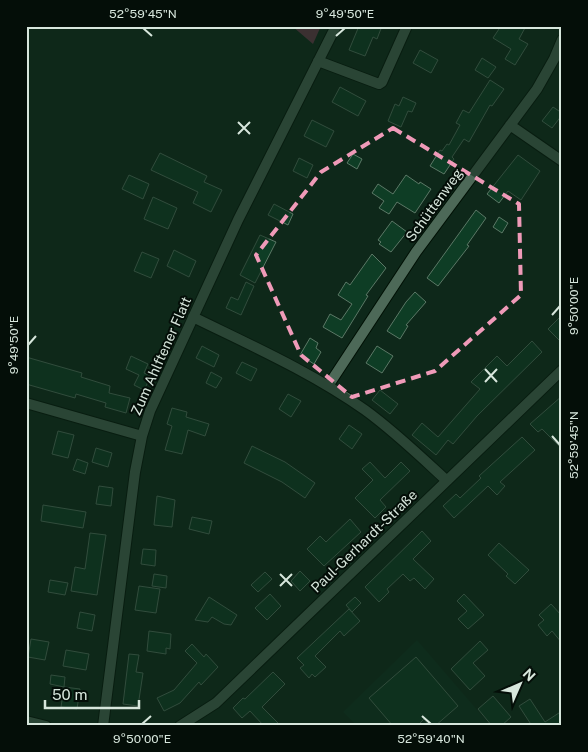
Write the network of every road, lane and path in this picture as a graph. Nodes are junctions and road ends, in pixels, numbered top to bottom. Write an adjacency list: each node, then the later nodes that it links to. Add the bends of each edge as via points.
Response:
1 (336, 26): 4 (street, Zum Ahlftener Flatt)
2 (407, 26): 4 (street, via 379,84)
3 (562, 40): 5 (street, Schüttenweg, via 547,72)
4 (318, 61): 7 (street, Zum Ahlftener Flatt)
5 (510, 125): 6 (street); 9 (street, Schüttenweg, via 416,252)
6 (562, 161)
7 (193, 317): 9 (street); 11 (street, Zum Ahlftener Flatt)
8 (562, 370): 12 (street, Paul-Gerhardt-Straße)
9 (328, 386): 12 (street, via 390,429)
10 (26, 403): 11 (street)
11 (142, 436): 15 (street, Zum Ahlftener Flatt)
12 (446, 480): 16 (street, Paul-Gerhardt-Straße, via 216,703)
13 (26, 721): 14 (street)
14 (46, 726)
15 (103, 726)
16 (180, 726)

